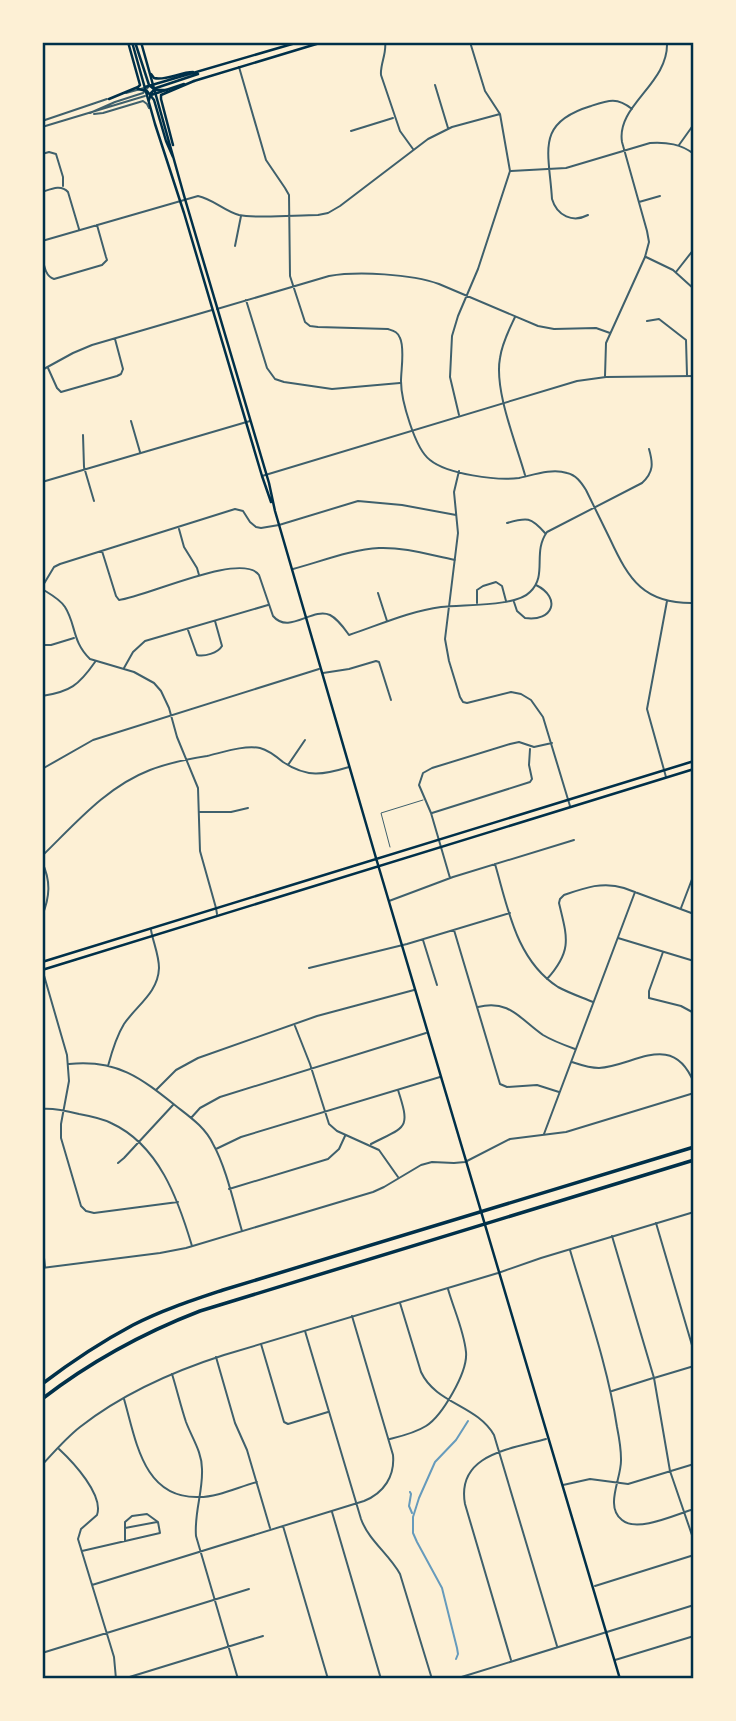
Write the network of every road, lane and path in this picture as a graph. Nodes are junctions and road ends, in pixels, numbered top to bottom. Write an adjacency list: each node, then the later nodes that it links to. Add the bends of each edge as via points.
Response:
1 (131, 42): 18 (main road); 19 (main road, via 139,85)
2 (141, 42): 13 (main road)
3 (299, 42): 8 (main road)
4 (323, 42): 10 (main road)
5 (385, 42): 23 (street, via 381,73)
6 (470, 42): 21 (street, via 485,91)
7 (667, 42): 20 (street, via 663,66)
8 (254, 56): 9 (main road); 10 (main road)
9 (234, 62): 11 (main road); 12 (main road)
10 (239, 67): 12 (main road); 46 (street, via 266,160 288,193)
11 (207, 69): 14 (main road); 18 (main road)
12 (226, 70): 15 (main road)
13 (150, 72): 14 (main road, via 159,80); 18 (main road)
14 (196, 73): 18 (main road)
15 (194, 81): 18 (main road); 35 (main road, via 161,97)
16 (435, 85): 28 (street)
17 (138, 89): 18 (main road); 19 (street)
18 (150, 91): 22 (street); 24 (main road); 35 (main road); 37 (main road)
19 (109, 99): 25 (street)
20 (632, 109): 32 (street, via 621,129); 36 (street, via 613,100 565,116 551,133)
21 (500, 114): 28 (street); 38 (street)
22 (84, 116): 24 (street, via 143,101); 27 (street)
23 (395, 117): 29 (street); 31 (street)
24 (153, 118): 43 (main road)
25 (43, 121)
26 (694, 124): 30 (street)
27 (42, 127)
28 (449, 128): 31 (street)
29 (351, 131)
30 (678, 145): 32 (street, via 650,143); 34 (street)
31 (413, 150): 46 (street, via 334,210)
32 (624, 151): 36 (street); 44 (street)
33 (42, 154): 39 (street, via 56,154)
34 (694, 154)
35 (175, 158): 37 (main road)
36 (551, 169): 38 (street); 47 (street, via 557,210 571,218)
37 (178, 170): 42 (main road)
38 (510, 171): 58 (street)
39 (62, 187): 40 (street); 49 (street, via 68,192)
40 (42, 192)
41 (660, 196): 44 (street)
42 (186, 199): 43 (street); 45 (street, via 202,197); 60 (main road)
43 (180, 201): 48 (street); 61 (main road)
44 (639, 202): 54 (street, via 649,237)
45 (241, 215): 46 (street); 51 (street)
46 (289, 215): 56 (street)
47 (588, 215)
48 (97, 225): 49 (street); 53 (street, via 107,260 102,265 54,279 47,274)
49 (79, 230): 50 (street)
50 (42, 241)
51 (236, 246)
52 (694, 249): 55 (street)
53 (42, 256)
54 (645, 257): 55 (street); 64 (street)
55 (677, 272): 57 (street)
56 (293, 286): 58 (street, via 334,275 399,276); 59 (street); 71 (street, via 302,317 310,326 396,332 402,344)
57 (694, 289)
58 (467, 295): 62 (street); 73 (street, via 450,347 450,382)
59 (247, 300): 60 (street); 71 (street, via 267,368 275,379 332,389)
60 (220, 308): 61 (street); 75 (main road)
61 (213, 310): 65 (street); 76 (main road)
62 (515, 317): 64 (street, via 547,328 596,328); 72 (street, via 499,362)
63 (647, 321): 68 (street, via 659,319 686,340)
64 (610, 333): 70 (street, via 605,349)
65 (114, 338): 66 (street); 66 (street, via 123,369 117,376 61,392)
66 (47, 367): 67 (street)
67 (42, 370)
68 (687, 376): 69 (street); 70 (street)
69 (694, 376)
70 (606, 377): 72 (street)
71 (401, 383): 77 (street)
72 (504, 403): 73 (street); 85 (street)
73 (460, 416): 77 (street)
74 (131, 421): 80 (street)
75 (251, 421): 76 (street); 83 (main road)
76 (246, 422): 80 (street); 84 (main road)
77 (413, 430): 82 (street, via 429,459); 83 (street)
78 (83, 435): 81 (street)
79 (649, 449): 88 (street, via 652,468 645,480)
80 (140, 453): 81 (street)
81 (85, 469): 86 (street); 87 (street)
82 (460, 471): 85 (street, via 494,479); 90 (street, via 454,492)
83 (267, 475): 84 (street); 89 (main road)
84 (262, 476): 89 (main road)
85 (526, 477): 88 (street, via 569,473 583,485)
86 (42, 482)
87 (94, 501)
88 (595, 507): 94 (street); 104 (street, via 630,577)
89 (275, 511): 92 (main road)
90 (456, 515): 92 (street, via 358,501); 96 (street)
91 (507, 523): 94 (street, via 529,519)
92 (279, 525): 93 (street, via 256,527 243,511 235,509); 97 (main road)
93 (178, 527): 95 (street); 98 (street)
94 (546, 534): 99 (street)
95 (102, 551): 98 (street, via 119,600); 100 (street, via 57,565)
96 (455, 560): 97 (street, via 377,548); 108 (street)
97 (292, 570): 109 (main road)
98 (199, 576): 107 (street, via 254,569)
99 (536, 585): 103 (street); 103 (street, via 551,598 547,614 525,618)
100 (42, 588): 113 (street, via 64,605)
101 (378, 593): 111 (street)
102 (506, 601): 103 (street); 106 (street); 106 (street, via 496,582 477,590)
103 (514, 601)
104 (667, 601): 105 (street); 131 (street, via 647,709)
105 (694, 603)
106 (477, 604): 108 (street)
107 (269, 605): 109 (street, via 280,623); 110 (street)
108 (449, 606): 111 (street); 123 (street, via 446,649 463,702 506,692 521,694 541,713)
109 (307, 618): 111 (street, via 326,613 349,635); 116 (main road)
110 (215, 621): 112 (street); 112 (street, via 222,646 201,656)
111 (387, 622)
112 (187, 629): 117 (street, via 145,641)
113 (75, 638): 114 (street); 115 (street)
114 (42, 645)
115 (95, 661): 117 (street); 119 (street, via 71,688)
116 (320, 668): 118 (main road); 121 (street)
117 (123, 669): 121 (street, via 154,682)
118 (322, 673): 120 (street, via 379,662); 128 (main road)
119 (42, 696)
120 (391, 700)
121 (171, 714): 125 (street); 129 (street, via 93,740)
122 (305, 740): 127 (street)
123 (552, 743): 124 (street); 133 (street)
124 (531, 747): 134 (street, via 510,744 428,769 419,782); 138 (street, via 530,782)
125 (186, 760): 127 (street, via 261,748); 137 (street, via 198,788); 143 (street, via 150,770 118,786)
126 (694, 761): 131 (main road)
127 (288, 765): 128 (street, via 314,774)
128 (349, 767): 144 (main road)
129 (42, 769)
130 (694, 769): 132 (main road)
131 (664, 770): 132 (street); 133 (main road)
132 (667, 778): 135 (main road)
133 (568, 799): 135 (street); 139 (main road)
134 (425, 800): 138 (street); 142 (lane, via 381,813)
135 (571, 807): 141 (main road)
136 (248, 808): 137 (street, via 231,813)
137 (199, 812): 152 (street, via 201,857)
138 (430, 813): 139 (street)
139 (438, 839): 141 (street); 144 (main road)
140 (574, 840): 146 (street)
141 (440, 846): 147 (main road); 149 (street)
142 (390, 847)
143 (42, 856)
144 (376, 858): 147 (main road); 152 (main road)
145 (42, 862): 157 (street, via 49,889)
146 (495, 864): 149 (street); 154 (street)
147 (378, 865): 151 (main road); 156 (main road)
148 (694, 874): 153 (street)
149 (450, 878): 151 (street)
150 (635, 892): 153 (street); 161 (street); 169 (street, via 600,885 562,897 565,948)
151 (389, 901): 163 (main road)
152 (216, 908): 156 (street); 158 (main road)
153 (681, 909): 155 (street)
154 (510, 914): 159 (street); 169 (street, via 524,952)
155 (694, 914)
156 (217, 915): 160 (main road)
157 (42, 916)
158 (150, 928): 160 (street); 166 (main road)
159 (454, 930): 162 (street); 173 (street)
160 (152, 936): 168 (main road); 180 (street, via 157,981 121,1030)
161 (618, 937): 164 (street); 172 (street)
162 (423, 939): 163 (street); 170 (street)
163 (402, 945): 167 (street); 171 (main road)
164 (663, 952): 165 (street); 174 (street, via 649,998)
165 (694, 961)
166 (42, 962)
167 (309, 968)
168 (42, 970): 179 (street)
169 (547, 979): 172 (street)
170 (437, 985)
171 (415, 990): 175 (street); 176 (main road)
172 (594, 1002): 177 (street)
173 (477, 1007): 177 (street, via 509,1009 544,1035); 186 (street, via 500,1084)
174 (694, 1013)
175 (294, 1024): 181 (street); 184 (street, via 189,1062)
176 (428, 1032): 181 (street); 182 (main road)
177 (576, 1049): 178 (street)
178 (571, 1061): 183 (street, via 599,1068 665,1055 686,1068); 186 (street)
179 (68, 1064): 180 (street); 190 (street)
180 (108, 1067): 184 (street, via 135,1075)
181 (312, 1068): 191 (street); 192 (street, via 220,1097)
182 (440, 1077): 185 (street); 200 (main road)
183 (694, 1083)
184 (156, 1090): 188 (street)
185 (398, 1090): 191 (street); 196 (street, via 404,1123)
186 (560, 1092): 194 (street)
187 (694, 1093): 194 (street)
188 (174, 1104): 192 (street); 195 (street)
189 (42, 1109): 190 (street)
190 (64, 1111): 195 (street, via 112,1123); 204 (street, via 62,1142 83,1209 94,1213)
191 (325, 1112): 193 (street, via 331,1126); 198 (street)
192 (191, 1118): 198 (street)
193 (346, 1135): 196 (street); 203 (street, via 328,1159)
194 (544, 1135): 200 (street, via 505,1141)
195 (139, 1143): 201 (street); 204 (street, via 164,1174)
196 (370, 1144): 202 (street)
197 (694, 1147): 224 (highway, via 178,1306 115,1335)
198 (216, 1149): 203 (street)
199 (694, 1160): 226 (highway, via 224,1303 142,1336)
200 (465, 1161): 202 (street, via 426,1163); 213 (main road)
201 (118, 1163)
202 (399, 1177): 207 (street, via 373,1192)
203 (229, 1189): 207 (street)
204 (178, 1202): 210 (street)
205 (694, 1212): 206 (street)
206 (656, 1223): 208 (street); 219 (street)
207 (242, 1232): 210 (street)
208 (612, 1236): 211 (street); 223 (street)
209 (42, 1239): 212 (street)
210 (192, 1247): 212 (street)
211 (569, 1249): 213 (street); 225 (street)
212 (44, 1268)
213 (498, 1273): 214 (street); 230 (main road)
214 (448, 1288): 215 (street); 228 (street, via 466,1355 464,1370)
215 (400, 1303): 216 (street); 228 (street, via 423,1377)
216 (352, 1317): 217 (street); 231 (street)
217 (305, 1331): 218 (street); 229 (street)
218 (260, 1344): 220 (street); 229 (street, via 284,1422)
219 (694, 1352)
220 (216, 1357): 222 (street); 237 (street)
221 (694, 1366): 223 (street)
222 (172, 1374): 227 (street); 240 (street, via 201,1459)
223 (654, 1378): 225 (street); 236 (street)
224 (42, 1384)
225 (611, 1391): 238 (street, via 621,1454)
226 (42, 1399)
227 (124, 1399): 232 (street, via 84,1424); 240 (street, via 150,1474 170,1491)
228 (448, 1399): 231 (street, via 426,1426); 233 (street, via 486,1423)
229 (329, 1412): 241 (street)
230 (547, 1438): 233 (street); 239 (main road)
231 (389, 1440): 241 (street, via 393,1461 389,1480 377,1494)
232 (58, 1448): 235 (street); 251 (street, via 83,1475 99,1506 97,1515 78,1533)
233 (500, 1452): 266 (street); 269 (street, via 475,1465 464,1495)
234 (694, 1464): 236 (street)
235 (42, 1465)
236 (670, 1471): 238 (street); 244 (street)
237 (257, 1482): 240 (street); 248 (street)
238 (618, 1483): 239 (street, via 590,1479); 244 (street, via 616,1512 631,1525)
239 (562, 1486): 255 (main road)
240 (199, 1497): 252 (street, via 196,1525)
241 (356, 1503): 243 (street); 275 (street, via 366,1532 400,1574)
242 (694, 1509): 244 (street)
243 (331, 1511): 246 (street); 274 (street)
244 (684, 1512): 250 (street)
245 (158, 1522): 247 (street); 247 (street, via 144,1513 132,1516); 249 (street, via 160,1533)
246 (283, 1526): 248 (street); 273 (street)
247 (125, 1528): 249 (street)
248 (271, 1530): 252 (street)
249 (125, 1541): 251 (street)
250 (694, 1541)
251 (81, 1551): 254 (street)
252 (201, 1551): 254 (street); 258 (street)
253 (694, 1555): 255 (street)
254 (92, 1585): 262 (street)
255 (592, 1587): 261 (main road)
256 (249, 1589): 258 (street)
257 (694, 1594): 259 (street)
258 (215, 1600): 262 (street); 265 (street)
259 (693, 1605): 260 (street); 261 (street)
260 (694, 1616)
261 (606, 1632): 266 (street); 268 (main road)
262 (107, 1633): 267 (street); 270 (street)
263 (263, 1636): 265 (street)
264 (694, 1636): 268 (street)
265 (228, 1647): 271 (street); 272 (street)
266 (558, 1647): 269 (street)
267 (42, 1653)
268 (614, 1660): 277 (main road)
269 (512, 1661): 276 (street)
270 (116, 1679)
271 (123, 1679)
272 (238, 1679)
273 (328, 1679)
274 (381, 1679)
275 (432, 1679)
276 (454, 1679)
277 (620, 1679)

